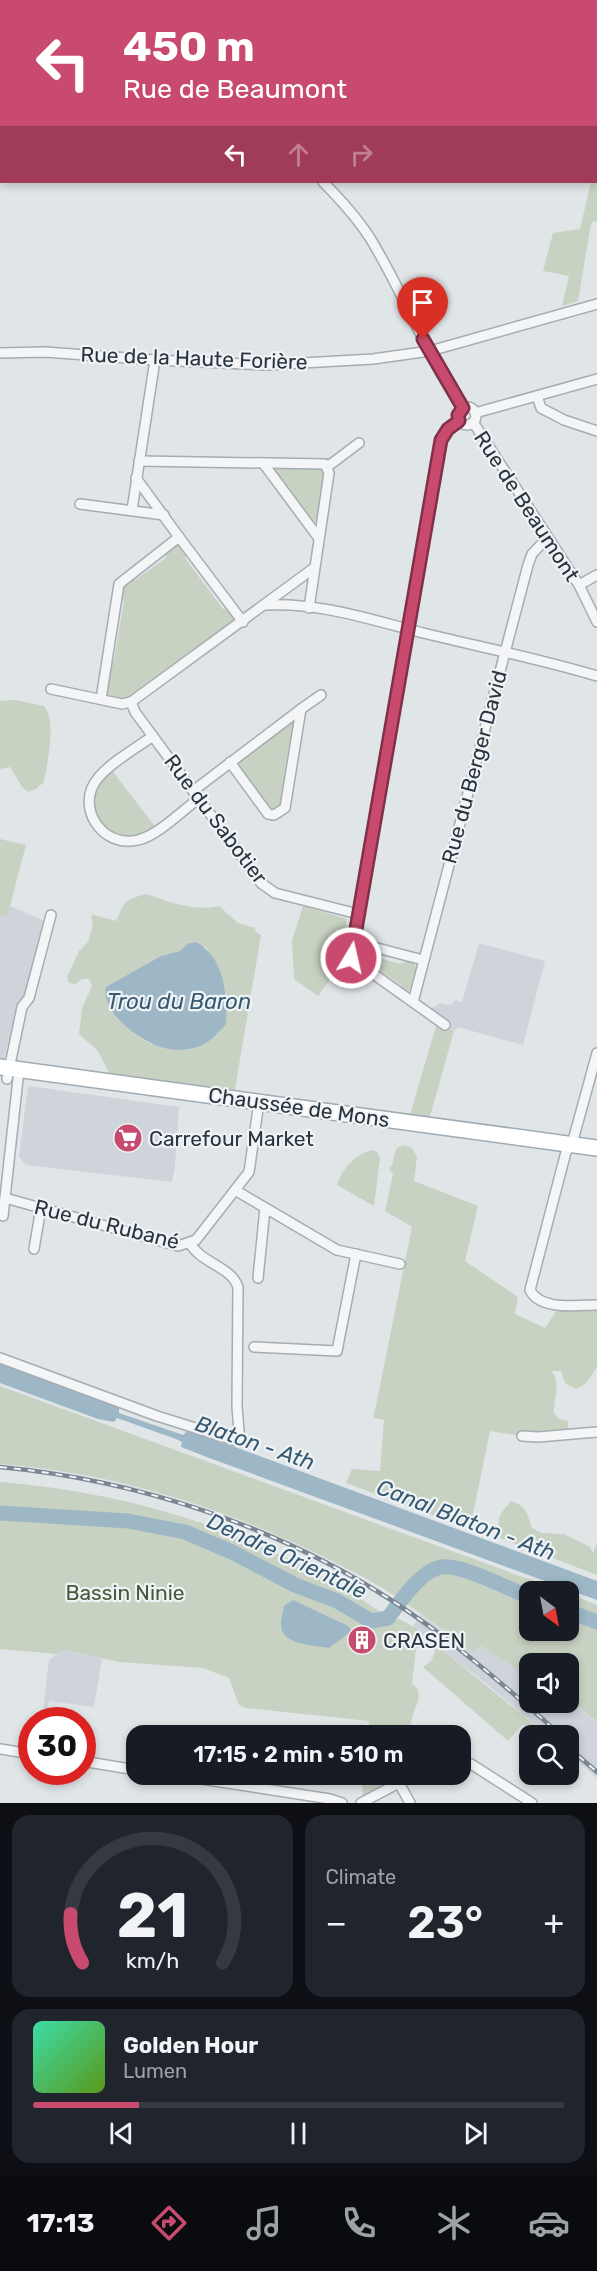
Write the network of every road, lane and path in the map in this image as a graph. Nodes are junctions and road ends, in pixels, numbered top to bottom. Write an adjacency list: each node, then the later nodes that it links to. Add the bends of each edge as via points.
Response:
1 (324, 183): 3 (street, Rue de Beaumont, via 370,238)
2 (597, 303): 3 (street, Rue de la Haute Forière)
3 (430, 351): 5 (street, Rue de la Haute Forière, via 285,365); 8 (street, Rue de Beaumont)
4 (0, 353): 5 (street, Rue de la Haute Forière, via 45,352)
5 (155, 360): 13 (street)
6 (597, 379): 7 (street)
7 (537, 396): 9 (street); 11 (street, via 541,408)
8 (463, 408): 9 (street, Rue de Beaumont, via 470,408); 10 (street, Rue de Beaumont)
9 (474, 417): 10 (street, Rue de Beaumont, via 466,425); 22 (street, Rue de Beaumont)
10 (459, 421): 30 (street, via 441,440)
11 (597, 431)
12 (359, 443): 15 (street)
13 (138, 461): 14 (street); 16 (street)
14 (263, 463): 15 (street); 21 (street)
15 (327, 466): 21 (street)
16 (136, 478): 18 (street); 19 (street)
17 (80, 504): 18 (street)
18 (132, 510): 19 (street)
19 (164, 515): 20 (street)
20 (179, 537): 28 (street); 35 (street, via 119,584)
21 (318, 537): 23 (street)
22 (547, 538): 25 (street, Rue de Beaumont); 31 (street, Rue du Berger David, via 532,554)
23 (314, 568): 26 (street); 27 (street)
24 (597, 575): 25 (street)
25 (579, 585): 29 (street, Rue de Beaumont)
26 (266, 605): 27 (street); 28 (street)
27 (309, 608): 30 (street)
28 (243, 622): 36 (street)
29 (597, 622)
30 (408, 629): 31 (street); 41 (street)
31 (504, 652): 32 (street); 44 (street, Rue du Berger David)
32 (597, 676)
33 (51, 689): 35 (street)
34 (321, 695): 37 (street)
35 (101, 699): 36 (street)
36 (131, 702): 38 (street, Rue du Sabotier)
37 (301, 710): 39 (street); 39 (street, via 285,808 280,813 268,814)
38 (153, 736): 40 (street, Rue du Sabotier); 40 (street, via 93,785 89,801 98,828 115,839 135,841 150,834)
39 (230, 762): 40 (street)
40 (196, 795): 41 (street, Rue du Sabotier, via 268,888)
41 (358, 914): 43 (street)
42 (51, 915): 48 (street, Rue du Rubané, via 29,998 22,1007)
43 (354, 942): 44 (street); 45 (street, via 351,958)
44 (423, 960): 45 (street, Rue du Berger David)
45 (413, 1002): 46 (street)
46 (445, 1025)
47 (597, 1053): 50 (street)
48 (9, 1074): 49 (main road, Chaussée de Mons); 54 (street, Rue du Rubané)
49 (258, 1108): 50 (main road, Chaussée de Mons); 53 (street, Rue du Rubané, via 249,1172)
50 (569, 1148): 51 (main road, Chaussée de Mons); 52 (main road, Chaussée de Mons); 63 (street, via 530,1290 543,1302)
51 (597, 1148)
52 (597, 1156)
53 (235, 1190): 56 (street); 58 (street, Rue du Rubané)
54 (5, 1198): 55 (street, Rue du Rubané); 57 (street, Rue du Rubané)
55 (41, 1208): 58 (street, Rue du Rubané, via 178,1246); 59 (street)
56 (265, 1208): 60 (street, via 337,1250); 62 (street)
57 (3, 1216)
58 (190, 1243): 65 (street, via 194,1251 235,1279 238,1287 240,1442)
59 (34, 1249)
60 (356, 1254): 61 (street); 64 (street, via 337,1351)
61 (400, 1264)
62 (258, 1278)
63 (597, 1305)
64 (254, 1347)
65 (0, 1358)
66 (597, 1432): 67 (street)
67 (522, 1436)
68 (0, 1749): 69 (street)
69 (18, 1752)
70 (96, 1763): 72 (street)
71 (471, 1764): 79 (street)
72 (126, 1768)
73 (240, 1785): 76 (street)
74 (395, 1785): 77 (street)
75 (400, 1785): 78 (street)
76 (342, 1803)
77 (362, 1803)
78 (410, 1803)
79 (532, 1803)

